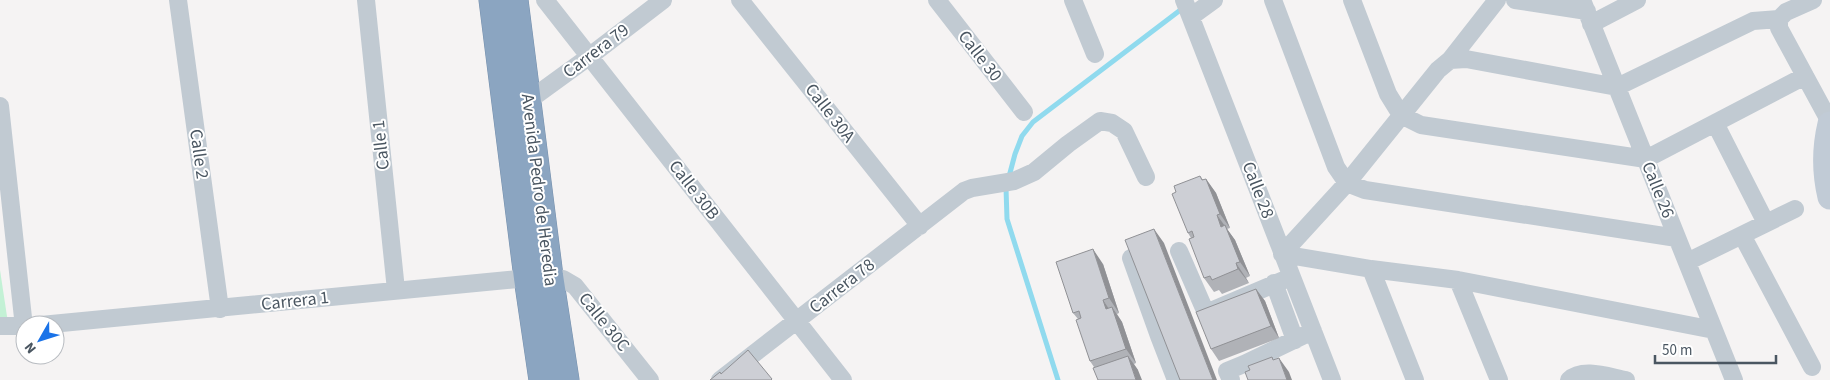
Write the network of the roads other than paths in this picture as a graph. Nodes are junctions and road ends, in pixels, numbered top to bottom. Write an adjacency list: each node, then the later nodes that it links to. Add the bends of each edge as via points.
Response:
1 (178, 0): 50 (street, Calle 2)
2 (366, 0): 49 (street, Calle 1)
3 (493, 0): 45 (highway, Avenida Pedro de Heredia)
4 (514, 0): 25 (highway, Avenida Pedro de Heredia)
5 (545, 0): 21 (street, Calle 30B)
6 (663, 0): 21 (street, Carrera 79)
7 (740, 0): 37 (street, Calle 30A)
8 (937, 0): 27 (street, Calle 30)
9 (1073, 0): 20 (street)
10 (1214, 0): 17 (street)
11 (1273, 0): 33 (street, via 1336,167)
12 (1352, 0): 28 (street, via 1388,94)
13 (1497, 0): 22 (street)
14 (1515, 0): 18 (street)
15 (1637, 0): 18 (street)
16 (1813, 0): 19 (street, via 1786,12)
17 (1188, 9): 41 (street, Calle 28)
18 (1587, 11): 24 (street, Calle 26)
19 (1779, 19): 23 (street, via 1779,28); 24 (street, via 1753,21)
20 (1095, 54)
21 (590, 56): 25 (street, Carrera 79); 52 (street, Calle 30B)
22 (1450, 60): 24 (street, via 1466,60); 28 (street)
23 (1805, 76): 29 (street); 30 (street)
24 (1617, 87): 31 (street, Calle 26)
25 (528, 101): 45 (highway, Avenida Pedro de Heredia)
26 (0, 106): 51 (street)
27 (1024, 112)
28 (1401, 115): 31 (street, via 1421,125); 33 (street)
29 (1715, 123): 31 (street); 36 (street)
30 (1830, 123): 34 (street, via 1824,159)
31 (1646, 159): 39 (street, Calle 26)
32 (1146, 177): 37 (street, Carrera 78, via 1124,132 1112,123 1100,121 1034,172 1010,182 968,189)
33 (1347, 183): 39 (street, via 1365,190); 41 (street)
34 (1830, 197)
35 (1795, 209): 36 (street)
36 (1766, 223): 38 (street)
37 (920, 226): 52 (street, Carrera 78)
38 (1742, 235): 43 (street); 59 (street)
39 (1677, 238): 43 (street, Calle 26)
40 (1179, 251): 48 (street, via 1200,315)
41 (1282, 254): 44 (street); 46 (street, Calle 28)
42 (1131, 258): 66 (street, via 1162,334)
43 (1687, 262): 56 (street, Calle 26)
44 (1371, 269): 47 (street); 68 (street)
45 (538, 277): 49 (street, Carrera 1); 61 (highway, Avenida Pedro de Heredia); 62 (highway, Avenida Pedro de Heredia); 63 (street, Calle 30C, via 563,279 575,286)
46 (1291, 277): 48 (street); 57 (street, Calle 28)
47 (1458, 280): 56 (street); 69 (street)
48 (1274, 284): 58 (street)
49 (396, 290): 50 (street, Carrera 1)
50 (220, 309): 53 (street, Carrera 1)
51 (28, 315)
52 (796, 322): 64 (street, Carrera 78); 65 (street, Calle 30B)
53 (65, 323)
54 (0, 326): 55 (street, Carrera 1)
55 (15, 326)
56 (1714, 330): 72 (street, Calle 26)
57 (1313, 331): 58 (street); 67 (street, Calle 28)
58 (1295, 340): 60 (street)
59 (1812, 367)
60 (1225, 376)
61 (543, 380)
62 (565, 380)
63 (650, 380)
64 (720, 380)
65 (843, 380)
66 (1176, 380)
67 (1332, 380)
68 (1415, 380)
69 (1499, 380)
70 (1569, 380): 71 (street, via 1574,375 1589,373)
71 (1626, 380)
72 (1734, 380)

